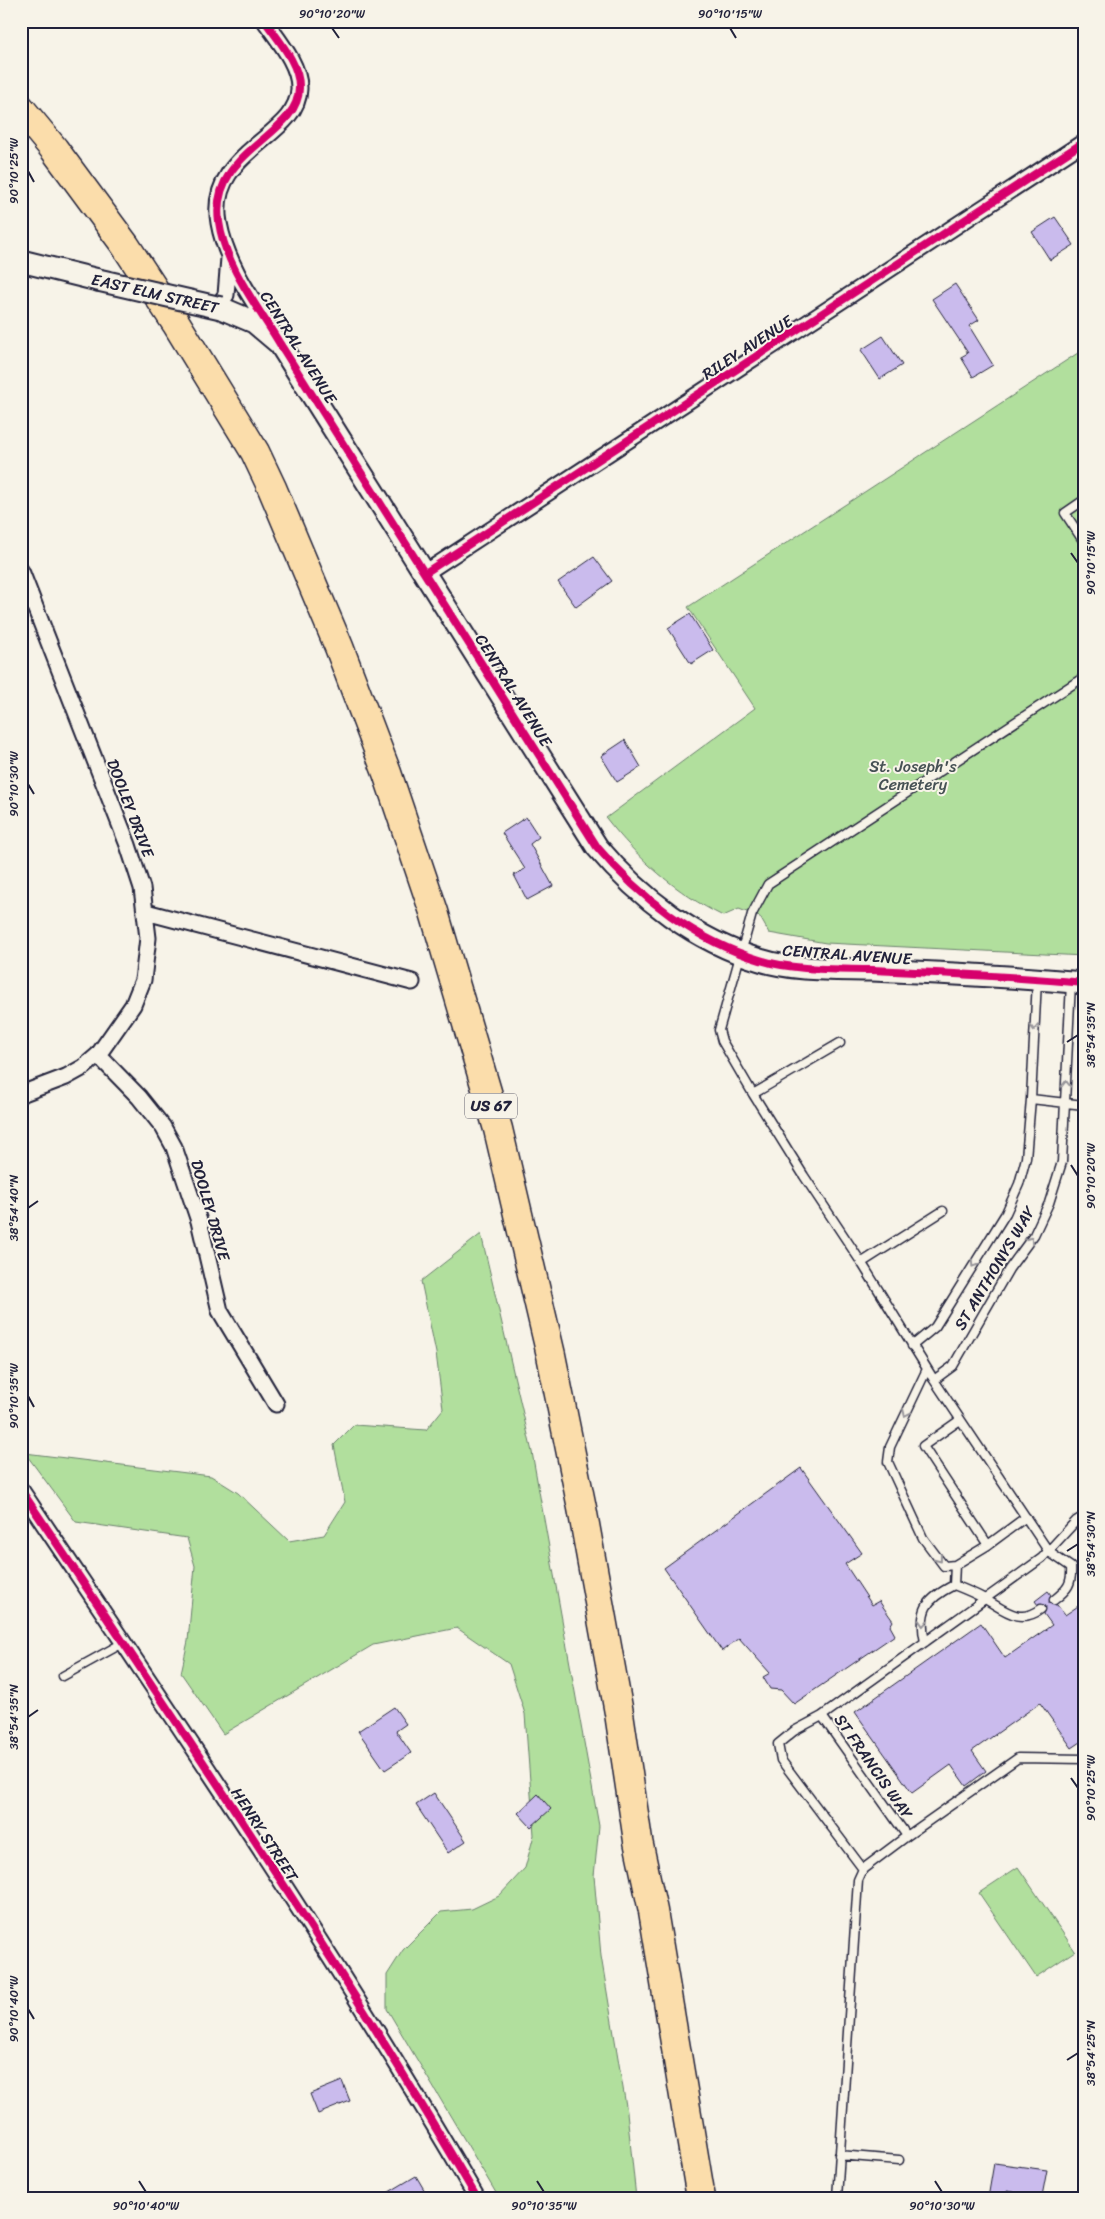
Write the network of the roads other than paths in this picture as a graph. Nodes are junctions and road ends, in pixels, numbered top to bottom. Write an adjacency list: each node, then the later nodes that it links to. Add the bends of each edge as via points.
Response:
1 (265, 21): 4 (street, CENTRAL AVENUE, via 287,54 299,88 296,103 285,120 246,152 222,187 219,223)
2 (21, 109): 52 (highway, US 67, via 125,245 255,452 339,647 387,773 434,912 498,1129 553,1364 619,1714)
3 (1084, 142): 11 (street, RILEY AVENUE)
4 (228, 254): 6 (street, CENTRAL AVENUE, via 226,295); 7 (street, CENTRAL AVENUE)
5 (21, 261): 6 (street, EAST ELM STREET, bridge)
6 (219, 307): 7 (street, EAST ELM STREET, via 254,322)
7 (280, 344): 11 (street, CENTRAL AVENUE)
8 (1084, 500): 9 (lane, via 1064,513)
9 (1084, 542)
10 (21, 571): 13 (street, DOOLEY DRIVE, via 128,844)
11 (424, 573): 14 (street, CENTRAL AVENUE, via 603,854 629,883 668,913 698,933)
12 (1084, 677): 14 (lane, via 768,884 752,914)
13 (146, 912): 16 (street); 19 (street, DOOLEY DRIVE, via 148,938 143,980 133,1005)
14 (740, 953): 15 (street, CENTRAL AVENUE, via 760,961 799,967); 21 (lane, via 719,1030 722,1041)
15 (1037, 978): 17 (street, CENTRAL AVENUE); 22 (lane, ST ANTHONYS WAY, one-way to 22)
16 (412, 982)
17 (1077, 982): 23 (lane, ST ANTHONYS WAY, one-way to 17, via 1066,1059)
18 (840, 1043): 21 (lane)
19 (98, 1055): 20 (street, DOOLEY DRIVE, via 66,1077); 30 (street, DOOLEY DRIVE, via 139,1097 174,1147 199,1221 220,1311)
20 (21, 1094)
21 (753, 1094): 26 (lane)
22 (1031, 1099): 23 (lane); 27 (lane, ST ANTHONYS WAY, one-way to 27, via 1026,1158 1020,1184 1006,1213 935,1328)
23 (1066, 1103): 24 (lane); 29 (lane, ST ANTHONYS WAY, one-way to 23, via 953,1366 1009,1269 1034,1235 1049,1203 1062,1162)
24 (1084, 1105)
25 (943, 1212): 26 (lane)
26 (861, 1263): 27 (lane)
27 (912, 1346): 28 (lane)
28 (926, 1369): 29 (lane); 37 (lane, one-way to 37, via 890,1447 888,1462 923,1538 944,1566)
29 (934, 1380): 31 (lane)
30 (276, 1404)
31 (960, 1420): 34 (lane); 35 (lane, via 923,1446)
32 (21, 1490): 43 (street, HENRY STREET)
33 (1084, 1516): 36 (lane, ST FRANCIS WAY)
34 (1026, 1517): 35 (lane); 36 (lane)
35 (988, 1545): 37 (lane)
36 (1049, 1552): 39 (lane, ST FRANCIS WAY); 40 (lane, via 1071,1567 1072,1581)
37 (955, 1565): 38 (lane)
38 (954, 1585): 39 (lane); 42 (lane, one-way to 42, via 936,1594 926,1605 921,1625)
39 (985, 1599): 41 (lane, via 1002,1611 1023,1616); 42 (lane, ST FRANCIS WAY)
40 (1054, 1600)
41 (1041, 1609)
42 (925, 1642): 45 (lane, ST FRANCIS WAY)
43 (124, 1643): 44 (lane); 51 (street, HENRY STREET, via 362,2010)
44 (63, 1676)
45 (822, 1716): 47 (lane, ST FRANCIS WAY); 48 (lane, via 778,1744 781,1760)
46 (1084, 1758): 47 (lane, via 1018,1758)
47 (907, 1836): 48 (lane, ST FRANCIS WAY)
48 (863, 1869): 49 (lane, via 858,1880)
49 (838, 2155): 50 (lane); 53 (lane)
50 (899, 2160)
51 (477, 2198)
52 (700, 2198)
53 (837, 2198)

